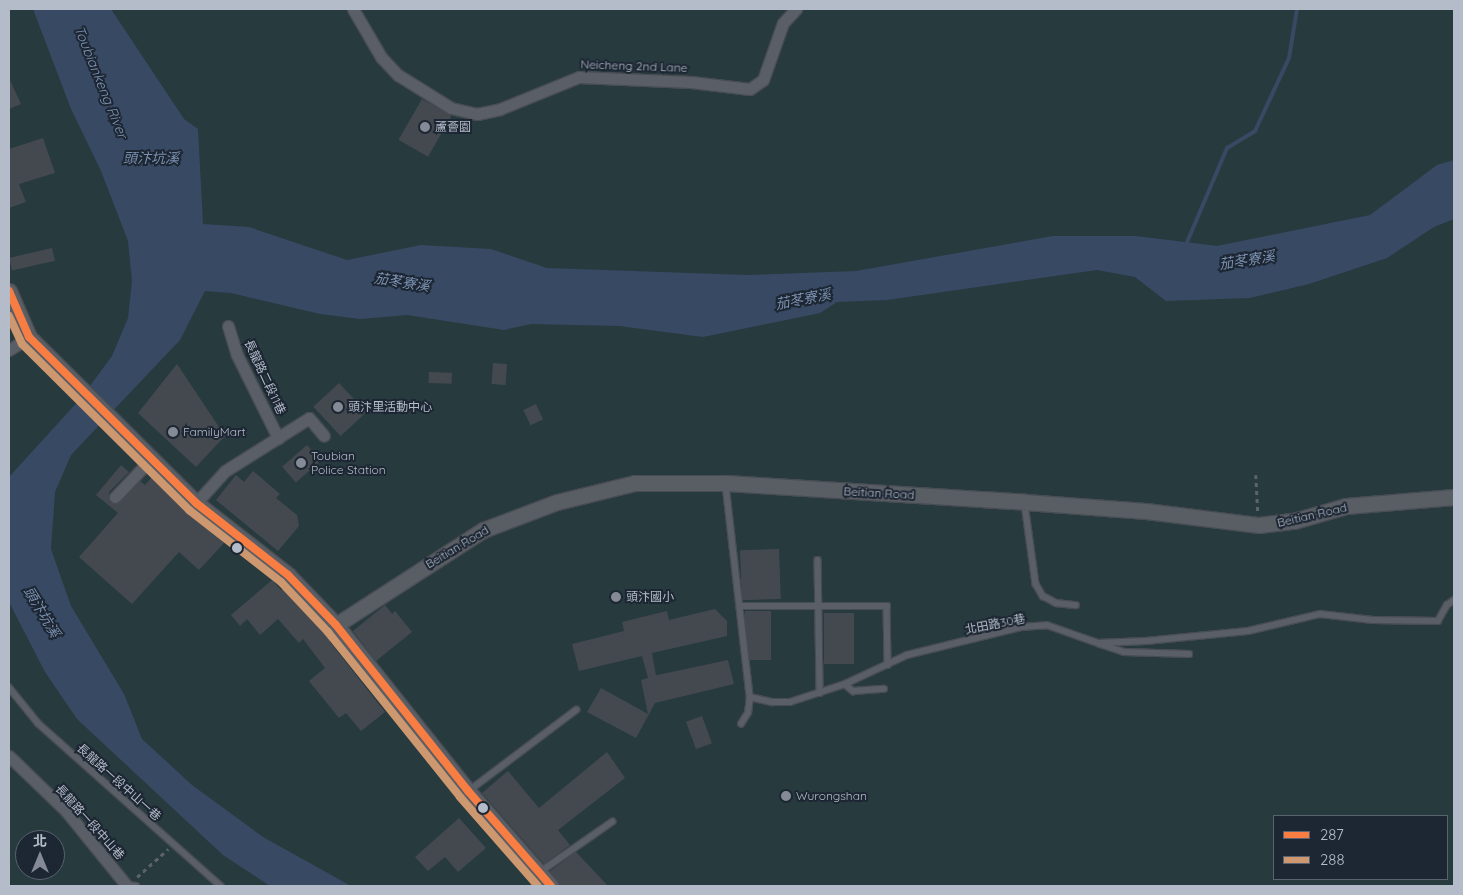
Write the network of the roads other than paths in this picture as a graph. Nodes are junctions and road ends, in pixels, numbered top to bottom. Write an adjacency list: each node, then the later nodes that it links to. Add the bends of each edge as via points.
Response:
1 (353, 9): 2 (street, Neicheng 2nd Lane, via 381,57 398,75 451,108 477,114 500,109 579,77 691,82 750,89 763,80 783,23)
2 (796, 9)
3 (9, 291): 5 (street)
4 (228, 326): 8 (street, 長龍路二段11巷, via 237,355)
5 (29, 337): 6 (street); 9 (street)
6 (9, 350)
7 (324, 436): 8 (street, 長龍路二段11巷, via 309,418)
8 (278, 438): 14 (street, 長龍路二段11巷, via 225,470)
9 (152, 458): 11 (street); 14 (street)
10 (726, 483): 13 (street, Beitian Road); 18 (lane); 20 (street, Beitian Road, via 635,483 526,513 484,530)
11 (115, 496)
12 (1454, 497): 13 (street, Beitian Road, via 1346,506 1294,521 1259,525 1146,511)
13 (1025, 502): 17 (lane, via 1036,584 1043,596 1056,603)
14 (196, 503): 20 (street, via 288,576)
15 (818, 560): 19 (lane)
16 (1454, 600): 21 (lane, 北田路30巷, via 1447,605 1438,621 1373,620 1320,614 1248,631)
17 (1076, 605)
18 (740, 606): 19 (lane); 28 (lane)
19 (816, 606): 23 (lane, via 887,606); 27 (lane)
20 (336, 624): 32 (street)
21 (1098, 643): 22 (lane, via 1124,652); 23 (lane, 北田路30巷, via 1047,625 1020,627 907,655)
22 (1189, 654)
23 (888, 665): 24 (lane, 北田路30巷)
24 (845, 684): 26 (lane, via 853,691); 27 (lane, 北田路30巷)
25 (9, 687): 36 (lane, 長龍路一段中山一巷, via 38,723)
26 (884, 688)
27 (820, 692): 28 (lane, 北田路30巷, via 790,702)
28 (750, 697): 30 (lane, via 748,713)
29 (576, 710): 32 (lane)
30 (741, 724)
31 (9, 756): 35 (street, 長龍路一段中山巷, via 66,811)
32 (468, 791): 34 (street)
33 (612, 822): 34 (lane)
34 (539, 872): 37 (street)
35 (130, 886)
36 (221, 886)
37 (550, 886)

